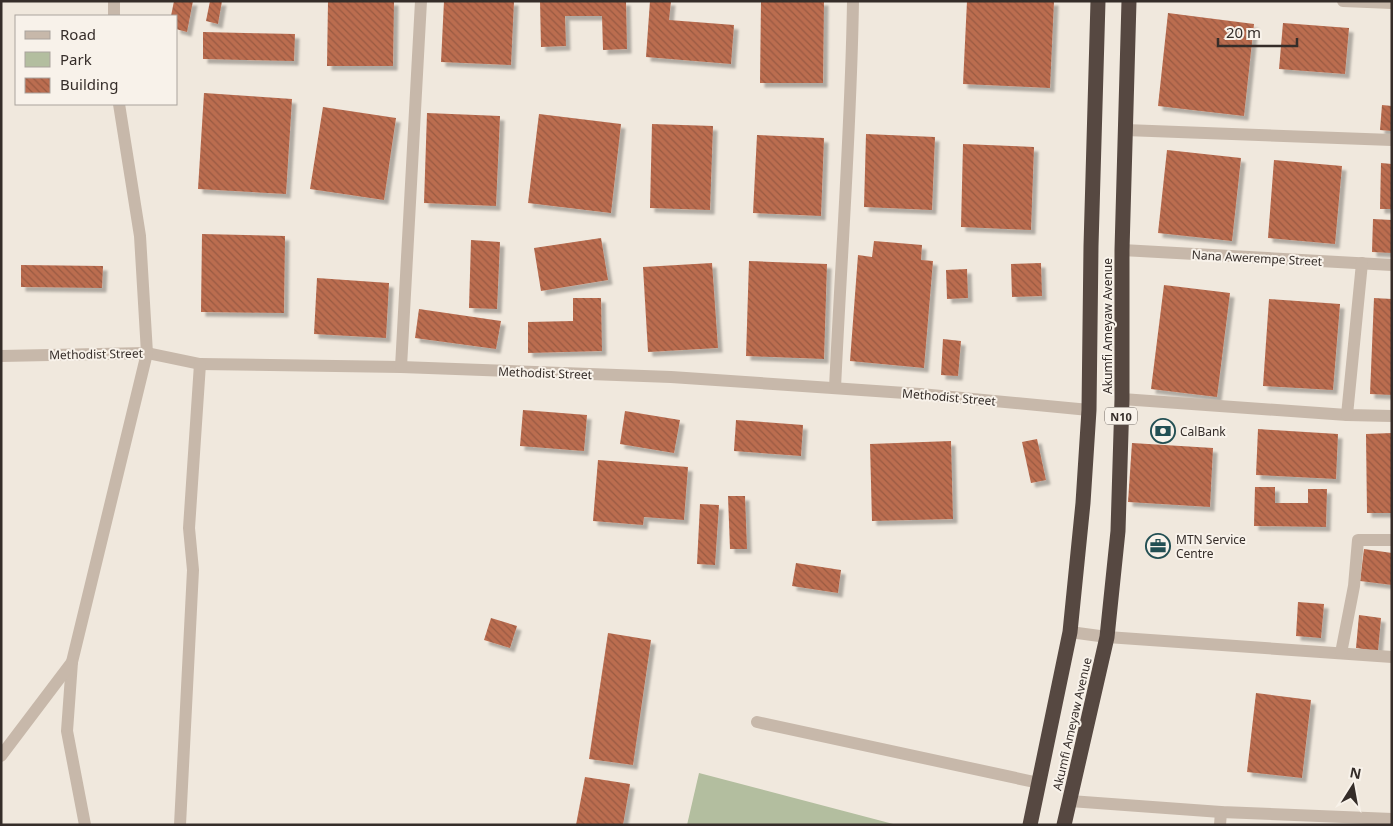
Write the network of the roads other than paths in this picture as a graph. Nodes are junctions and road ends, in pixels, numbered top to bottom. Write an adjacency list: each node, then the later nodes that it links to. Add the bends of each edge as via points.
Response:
1 (114, 1): 9 (street)
2 (421, 1): 19 (street)
3 (853, 1): 20 (street)
4 (1098, 1): 22 (highway, Akumfi Ameyaw Avenue / N10)
5 (1129, 1): 11 (highway, Akumfi Ameyaw Avenue / N10)
6 (1343, 1): 7 (street)
7 (1370, 2): 8 (street)
8 (1392, 3)
9 (114, 15)
10 (119, 105): 16 (street, via 140,236)
11 (1125, 130): 12 (street); 13 (highway, Akumfi Ameyaw Avenue / N10)
12 (1392, 140)
13 (1122, 250): 14 (street, Nana Awerempe Street); 21 (highway, Akumfi Ameyaw Avenue / N10)
14 (1362, 263): 15 (street, Nana Awerempe Street); 23 (street)
15 (1392, 265)
16 (147, 353): 17 (street, Methodist Street); 18 (street, Methodist Street); 30 (street)
17 (1, 356)
18 (200, 364): 19 (street, Methodist Street); 39 (street, via 189,528 193,570)
19 (400, 367): 20 (street, Methodist Street, via 671,377)
20 (835, 388): 22 (street, Methodist Street)
21 (1122, 399): 23 (street); 27 (highway, Akumfi Ameyaw Avenue / N10, via 1118,531)
22 (1089, 410): 26 (highway, Akumfi Ameyaw Avenue / N10)
23 (1347, 415): 24 (street)
24 (1392, 416)
25 (1392, 540): 28 (street, via 1358,540 1354,586)
26 (1070, 632): 27 (street); 33 (highway, Akumfi Ameyaw Avenue / N10)
27 (1107, 637): 28 (street); 34 (highway, Akumfi Ameyaw Avenue / N10)
28 (1341, 653): 29 (street)
29 (1392, 657)
30 (72, 662): 32 (street); 38 (street, via 67,731)
31 (757, 722): 33 (street)
32 (1, 756)
33 (1039, 783): 40 (highway, Akumfi Ameyaw Avenue / N10)
34 (1070, 801): 35 (street); 41 (highway, Akumfi Ameyaw Avenue / N10)
35 (1221, 818): 37 (street)
36 (1392, 819): 37 (street)
37 (1331, 821)
38 (85, 825)
39 (180, 825)
40 (1030, 825)
41 (1064, 825)

